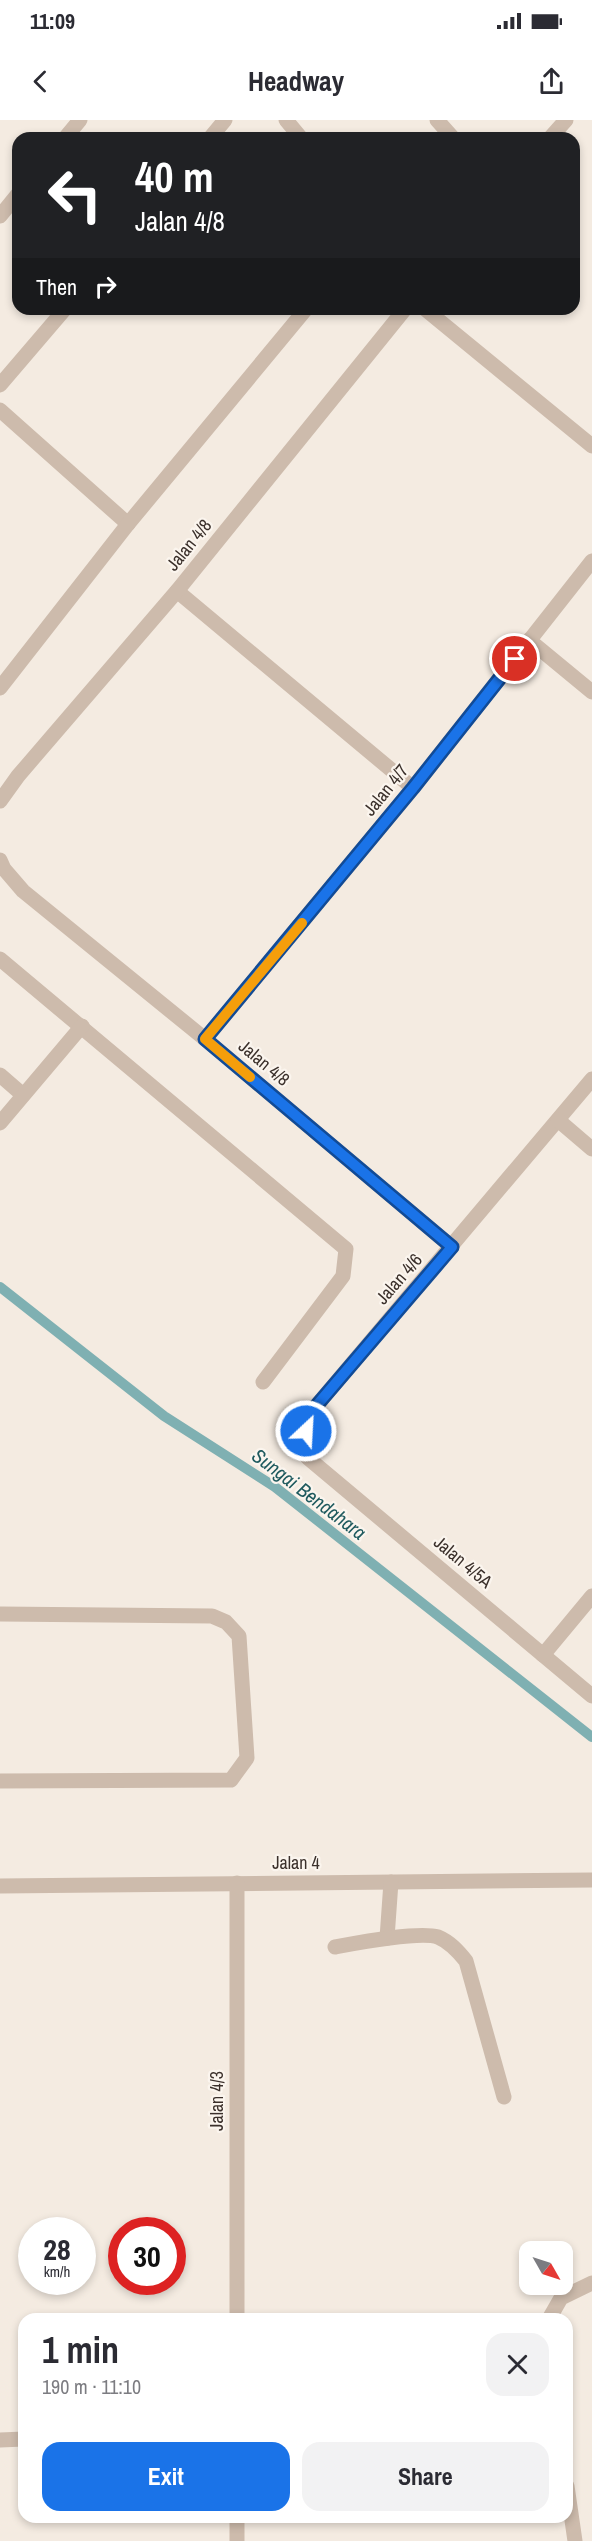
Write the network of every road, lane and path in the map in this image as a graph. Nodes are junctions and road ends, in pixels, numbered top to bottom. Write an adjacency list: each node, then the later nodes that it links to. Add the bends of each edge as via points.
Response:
1 (80, 120): 6 (street)
2 (225, 120): 7 (street)
3 (286, 120): 8 (street)
4 (436, 120): 9 (street)
5 (566, 120): 10 (street)
6 (70, 132)
7 (215, 132)
8 (296, 132)
9 (447, 132)
10 (555, 132)
11 (12, 201): 12 (street)
12 (0, 216)
13 (60, 315): 17 (street)
14 (301, 315): 20 (street)
15 (400, 315): 22 (street, Jalan 4/8)
16 (432, 315): 19 (street)
17 (0, 385)
18 (0, 410): 20 (street)
19 (592, 446)
20 (128, 524): 24 (street)
21 (592, 561): 23 (street, Jalan 4/7)
22 (177, 591): 26 (street); 27 (street, Jalan 4/8)
23 (529, 640): 25 (street); 26 (street, Jalan 4/7)
24 (0, 688)
25 (592, 692)
26 (413, 788): 31 (street, Jalan 4/7)
27 (0, 801)
28 (0, 860): 31 (street, Jalan 4/8, via 23,891)
29 (0, 959): 30 (street)
30 (82, 1026): 34 (street); 39 (street, via 346,1249 344,1276)
31 (205, 1039): 38 (street, Jalan 4/8)
32 (0, 1075): 34 (street)
33 (592, 1079): 35 (street, Jalan 4/6)
34 (23, 1095): 36 (street)
35 (558, 1120): 37 (street); 38 (street, Jalan 4/6)
36 (0, 1123)
37 (592, 1149)
38 (452, 1247): 40 (street, Jalan 4/6, via 317,1405 306,1431)
39 (263, 1382)
40 (308, 1458): 43 (street, Jalan 4/5A)
41 (592, 1596): 43 (street)
42 (0, 1614): 45 (street, via 212,1616 226,1622 239,1636 247,1758 231,1780)
43 (543, 1655): 44 (street, Jalan 4/5A)
44 (592, 1696)
45 (0, 1780)
46 (592, 1880): 47 (street, Jalan 4)
47 (391, 1882): 48 (street, Jalan 4); 50 (street)
48 (237, 1883): 49 (street, Jalan 4); 54 (street, Jalan 4/3)
49 (0, 1886)
50 (387, 1938): 51 (street); 52 (street, via 436,1937 453,1945 466,1961)
51 (335, 1947)
52 (504, 2097)
53 (592, 2283): 55 (street, via 561,2298)
54 (237, 2313)
55 (552, 2313)
56 (18, 2439): 57 (street)
57 (0, 2440)
58 (237, 2523): 60 (street)
59 (572, 2523): 61 (street)
60 (237, 2541)
61 (575, 2541)

